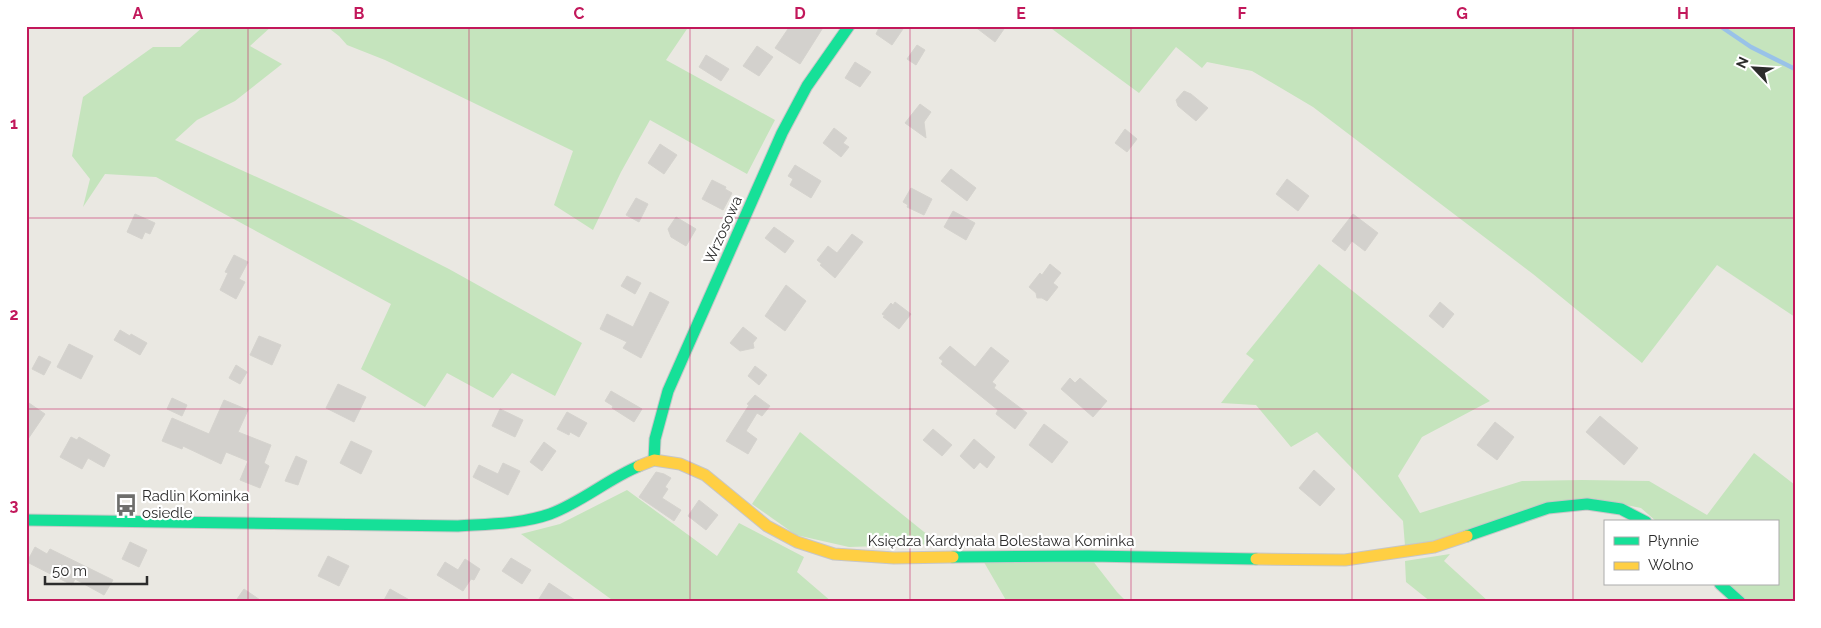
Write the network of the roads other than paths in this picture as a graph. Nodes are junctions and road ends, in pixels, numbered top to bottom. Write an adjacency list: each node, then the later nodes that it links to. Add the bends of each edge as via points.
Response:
1 (849, 26): 2 (street, Wrzosowa, via 807,86 782,133 668,391 654,439)
2 (654, 460): 3 (street, via 625,472 550,514 490,525); 4 (street, Księdza Kardynała Bolesława Kominka, via 680,464 705,475 767,526 797,542 834,554 894,558 1088,556 1345,560 1434,547 1548,508 1587,504 1621,509)
3 (26, 520)
4 (1642, 520)
5 (1722, 586): 6 (street)
6 (1740, 602)

